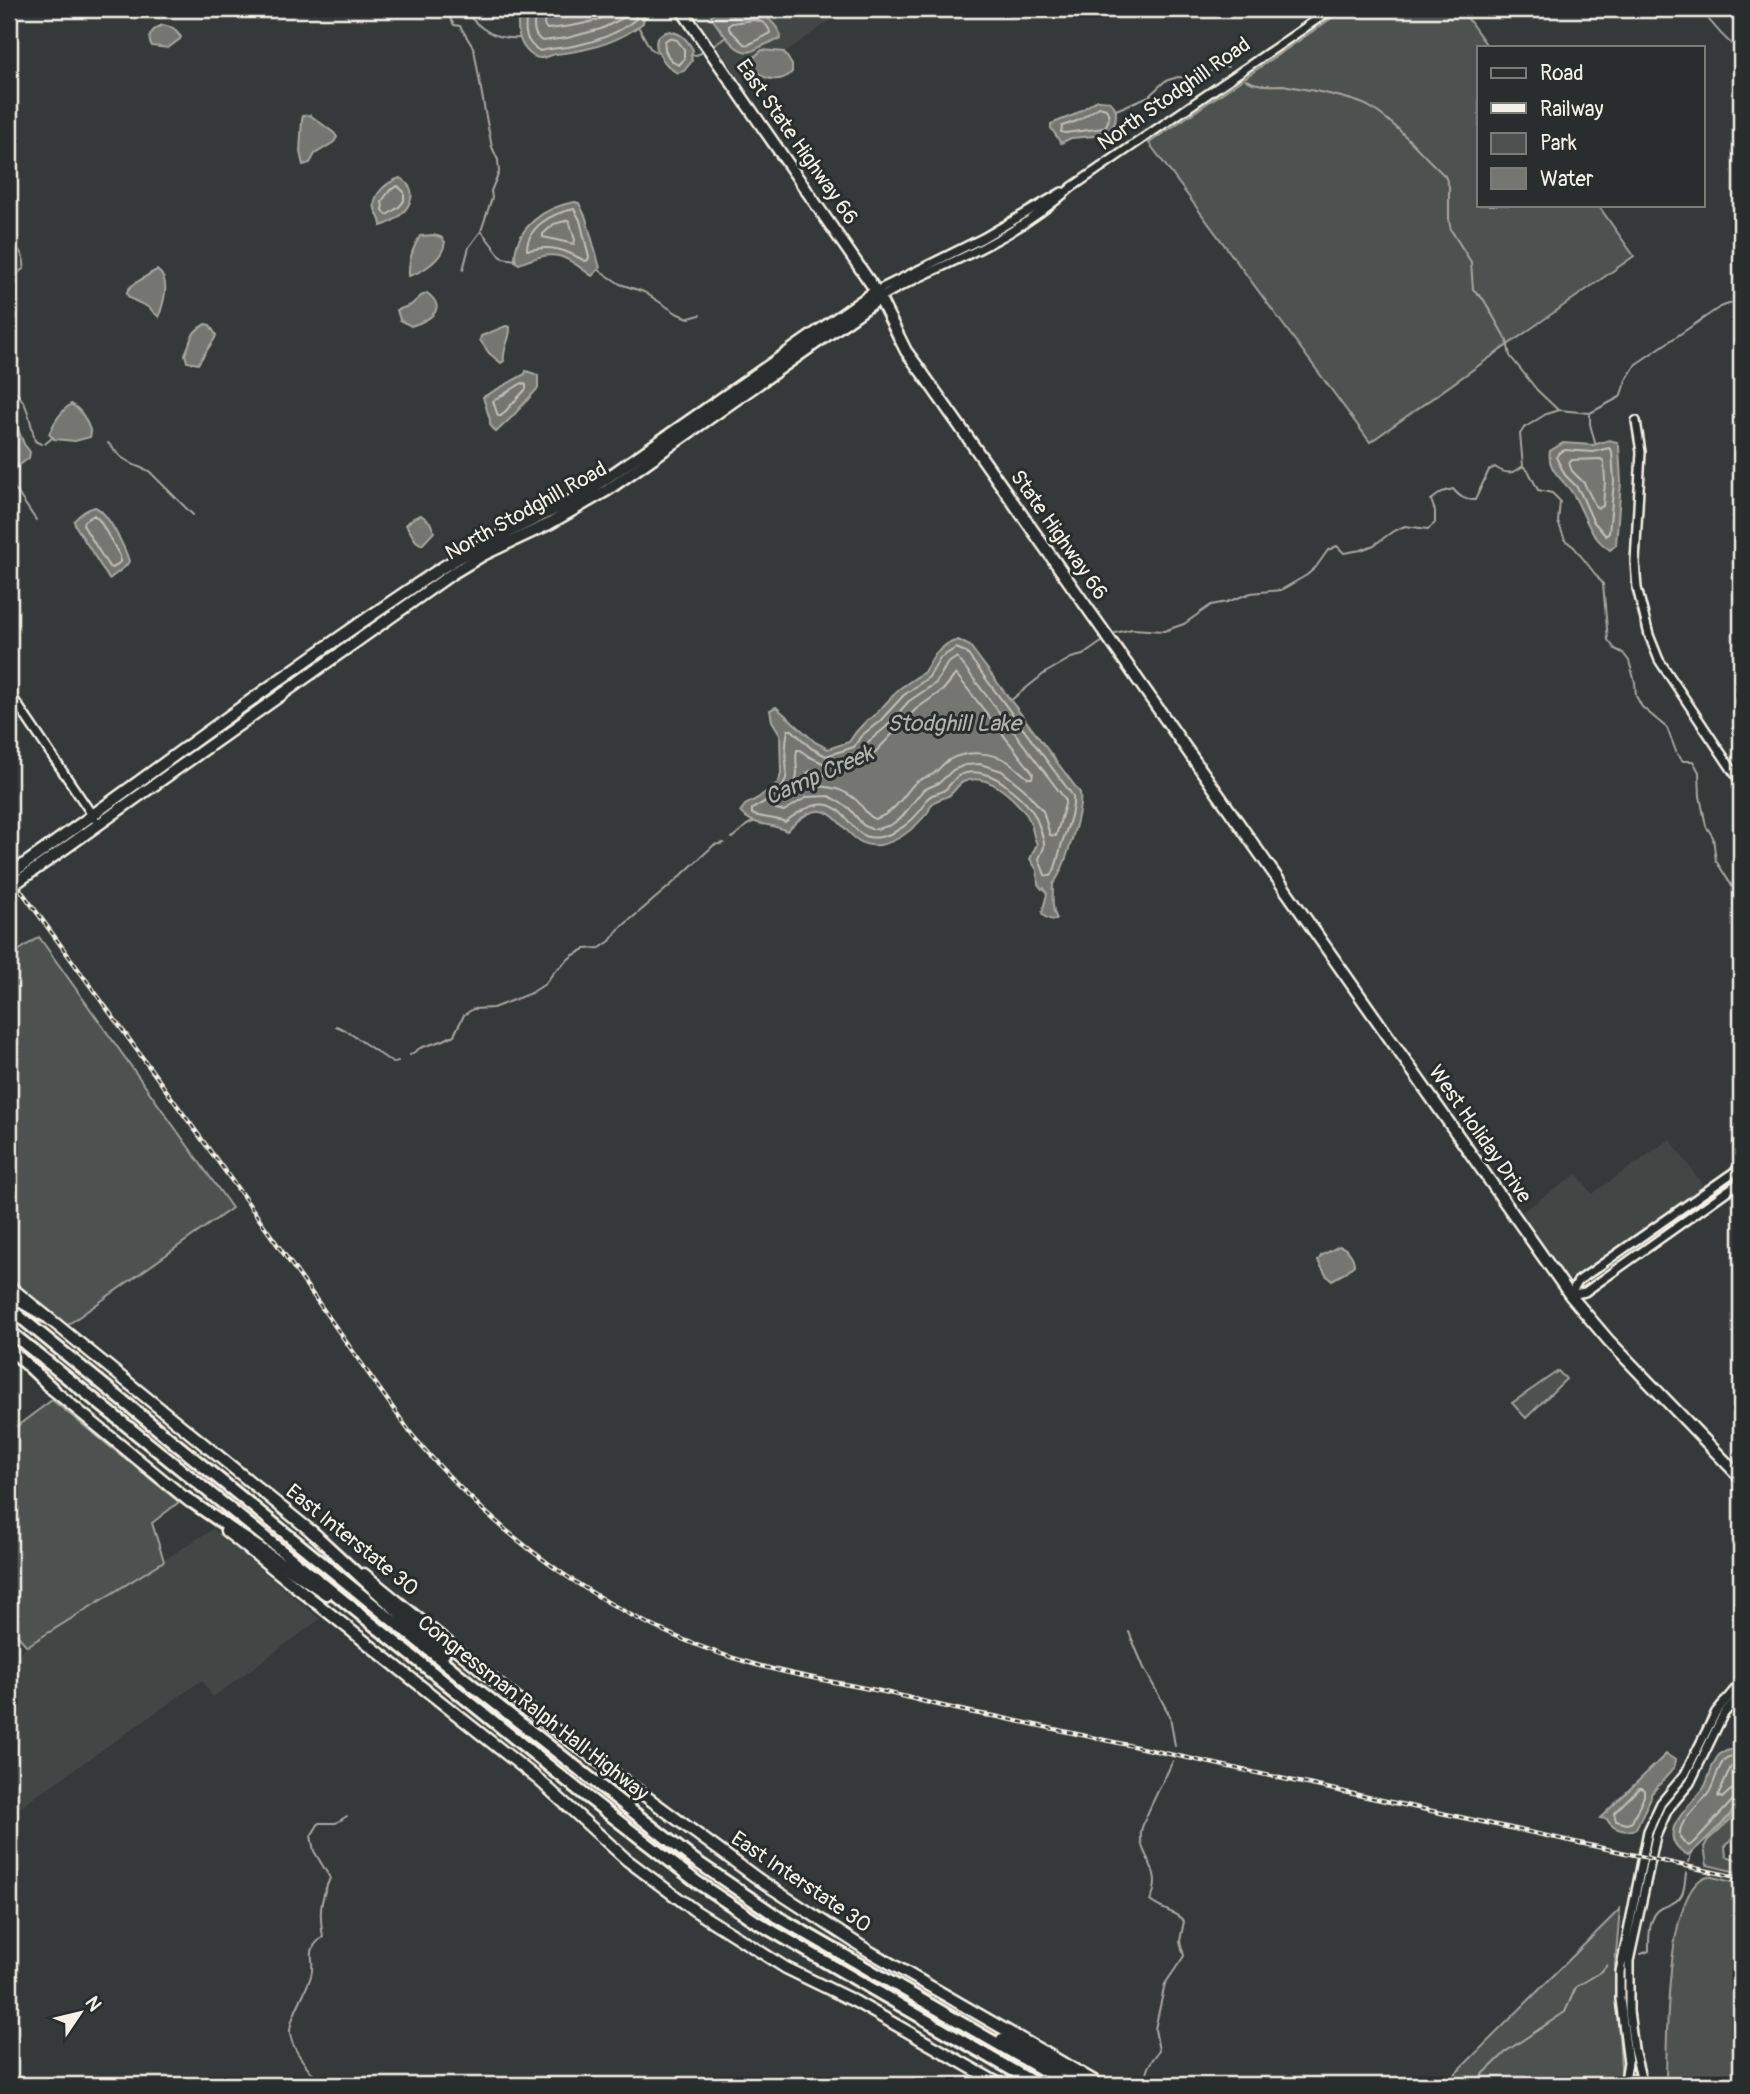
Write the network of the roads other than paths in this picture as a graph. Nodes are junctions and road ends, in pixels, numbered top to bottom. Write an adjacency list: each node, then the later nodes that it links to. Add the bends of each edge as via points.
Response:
1 (681, 9): 3 (main road, East State Highway 66)
2 (1332, 9): 3 (street, North Stodghill Road, via 1072,187)
3 (878, 295): 7 (main road, State Highway 66, via 912,359); 8 (main road, North Stodghill Road, via 591,489 436,571); 9 (main road, North Stodghill Road, via 598,497 453,573)
4 (1636, 421): 6 (street, via 1641,452 1634,562 1648,635 1664,668)
5 (9, 692): 8 (street)
6 (1741, 783)
7 (1215, 789): 18 (main road, West Holiday Drive)
8 (93, 815): 9 (street); 10 (main road, North Stodghill Road)
9 (99, 825): 11 (main road, North Stodghill Road)
10 (9, 875)
11 (9, 888)
12 (1741, 1167): 14 (street)
13 (1741, 1181): 15 (street)
14 (1623, 1249): 15 (street); 18 (street, via 1578,1281)
15 (1631, 1259): 18 (street, via 1585,1292)
16 (9, 1286): 20 (main road, East Interstate 30)
17 (9, 1295): 20 (highway)
18 (1570, 1295): 25 (main road, West Holiday Drive)
19 (9, 1308): 30 (highway, Congressman Ralph Hall Highway)
20 (45, 1316): 27 (main road, East Interstate 30)
21 (9, 1331): 28 (highway, Congressman Ralph Hall Highway)
22 (9, 1348): 24 (highway)
23 (9, 1354): 24 (main road)
24 (54, 1390): 26 (main road)
25 (1741, 1478)
26 (186, 1499): 28 (highway); 36 (main road, via 682,1901 767,1957)
27 (310, 1531): 30 (highway, via 461,1670); 41 (main road, East Interstate 30, via 550,1726 761,1881 867,1950)
28 (408, 1652): 33 (highway, Congressman Ralph Hall Highway, via 697,1882 755,1921)
29 (1741, 1682): 34 (street, via 1716,1712 1685,1774 1661,1804 1648,1831 1620,1972 1628,2062)
30 (471, 1685): 32 (highway, Congressman Ralph Hall Highway, via 693,1859)
31 (1741, 1693): 35 (street, via 1723,1715 1690,1783 1668,1809 1656,1836 1629,1961 1629,2011)
32 (830, 1947): 39 (highway, Congressman Ralph Hall Highway); 40 (highway)
33 (973, 2048): 37 (highway); 38 (highway, Congressman Ralph Hall Highway)
34 (1622, 2083): 35 (street, via 1632,2078)
35 (1644, 2083)
36 (1000, 2085)
37 (1024, 2085)
38 (1038, 2085)
39 (1069, 2085)
40 (1093, 2085)
41 (1101, 2085)

